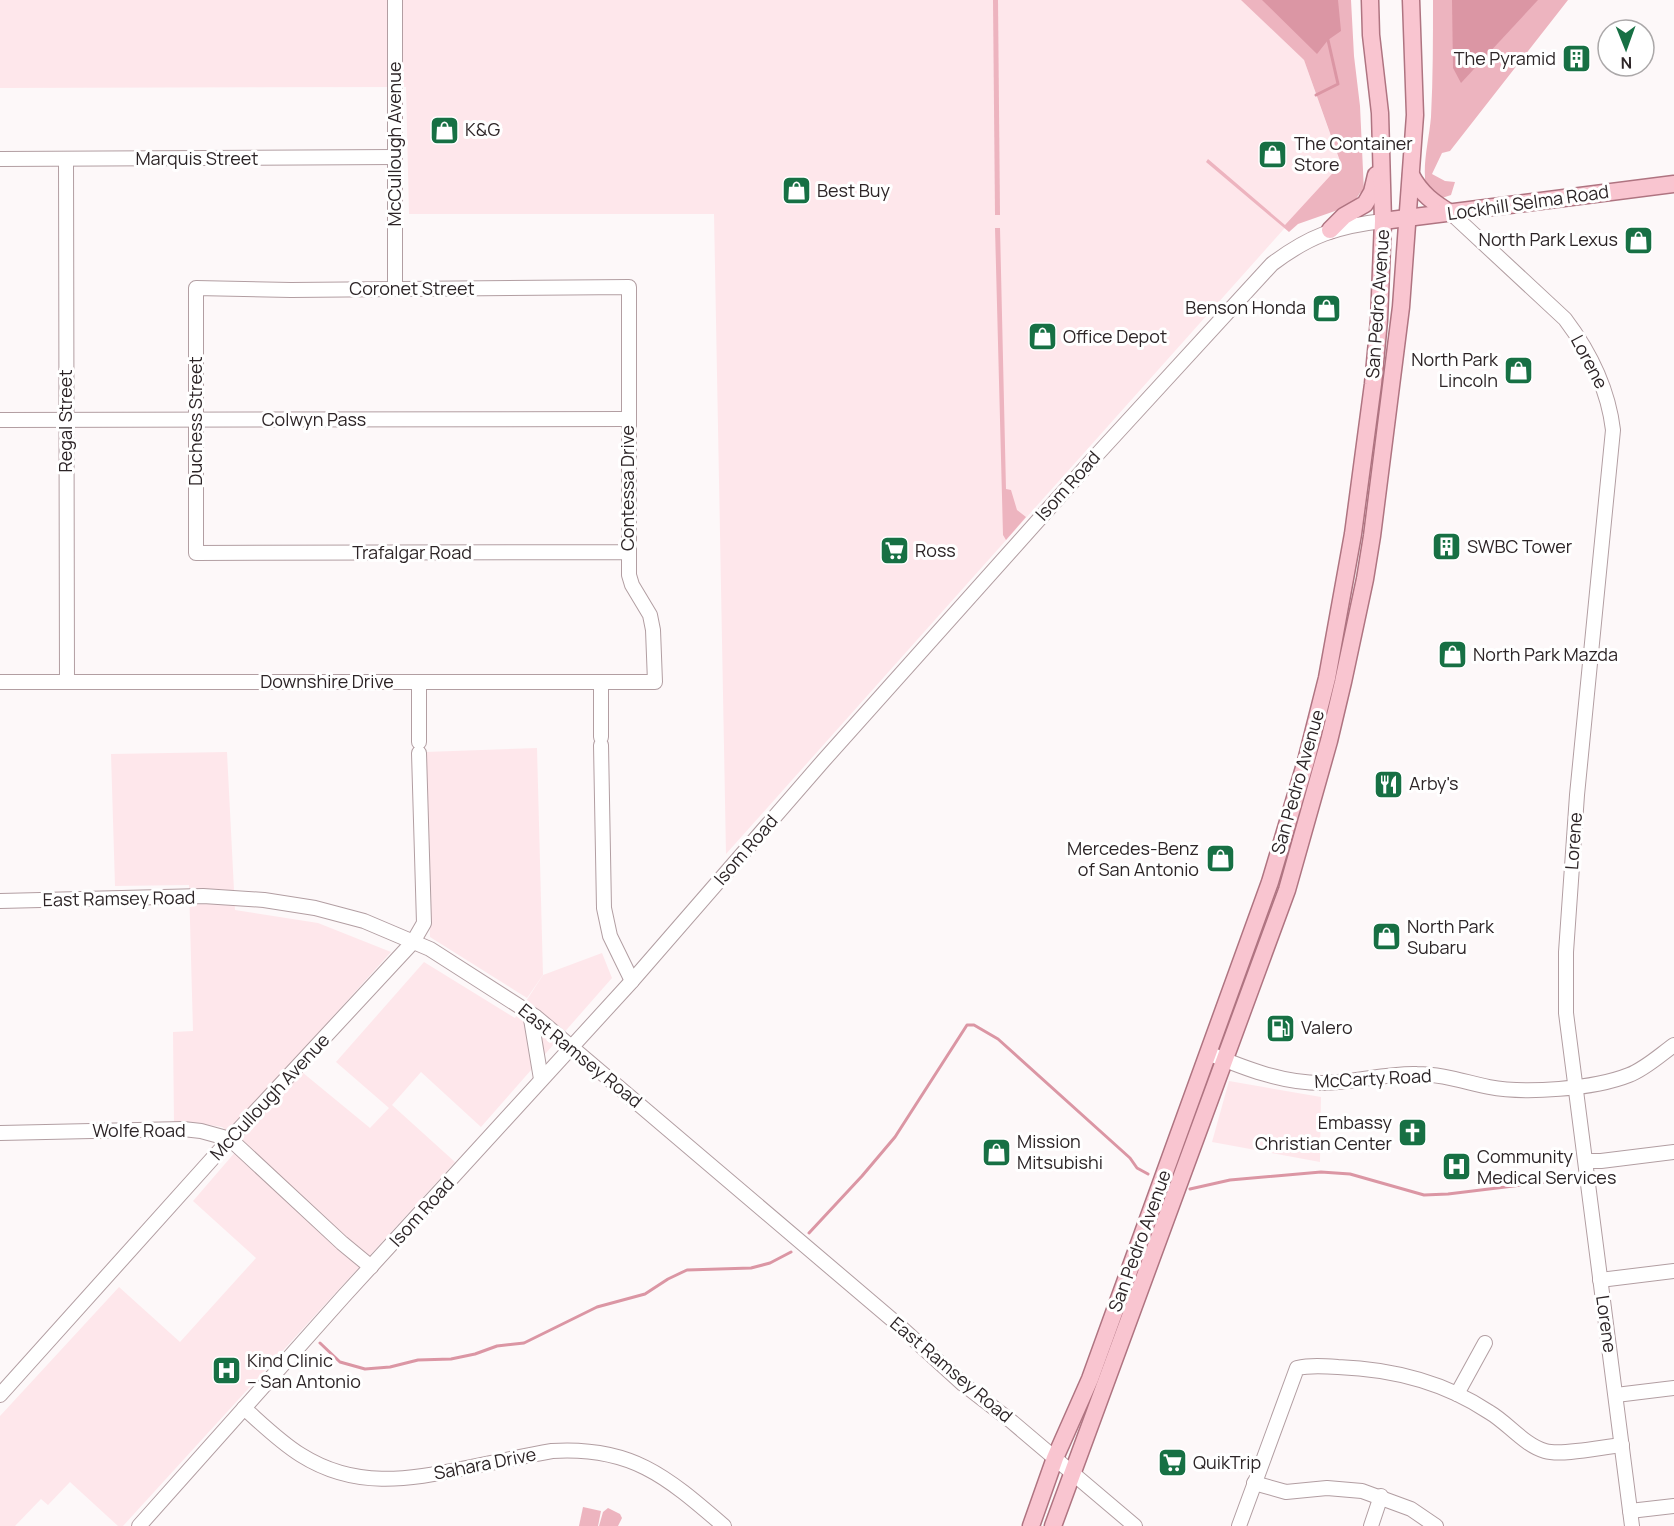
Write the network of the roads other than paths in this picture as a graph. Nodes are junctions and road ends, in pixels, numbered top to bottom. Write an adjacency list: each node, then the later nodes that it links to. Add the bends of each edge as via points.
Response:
1 (395, 0): 4 (street, McCullough Avenue)
2 (1370, 0): 7 (main road, San Pedro Avenue)
3 (1411, 0): 8 (main road, San Pedro Avenue)
4 (395, 157): 6 (street, Marquis Street); 16 (street, McCullough Avenue)
5 (0, 159): 6 (street, Marquis Street)
6 (66, 159): 19 (street, Regal Street)
7 (1381, 163): 12 (main road, San Pedro Avenue); 13 (main road, via 1365,204)
8 (1411, 175): 10 (main road, via 1427,198); 11 (main road, San Pedro Avenue)
9 (1674, 184): 10 (main road, Lockhill Selma Road)
10 (1452, 214): 11 (main road, Lockhill Selma Road); 41 (street, Lorene, via 1565,319 1598,374 1611,410 1613,430 1577,795 1566,952 1566,1013)
11 (1408, 219): 12 (main road, Lockhill Selma Road); 22 (main road, San Pedro Avenue)
12 (1383, 221): 13 (street, Isom Road); 21 (main road, San Pedro Avenue, via 1373,384)
13 (1330, 230): 34 (street, Isom Road, via 1293,248 1257,280 824,760)
14 (629, 287): 16 (street, Coronet Street); 17 (street, Contessa Drive)
15 (196, 288): 16 (street, Coronet Street); 20 (street, Duchess Street)
16 (395, 288)
17 (628, 419): 20 (street, Colwyn Pass); 23 (street, Contessa Drive)
18 (0, 420): 19 (street, Colwyn Pass)
19 (66, 420): 20 (street, Colwyn Pass); 28 (street, Regal Street)
20 (196, 420): 24 (street, Duchess Street)
21 (1353, 534): 22 (main road); 25 (main road, San Pedro Avenue)
22 (1372, 537): 26 (main road, San Pedro Avenue)
23 (629, 552): 24 (street, Trafalgar Road); 31 (street, Contessa Drive, via 632,585 651,615)
24 (196, 553)
25 (1349, 562): 26 (main road); 38 (main road, San Pedro Avenue, via 1327,678 1306,760 1270,882)
26 (1367, 566): 39 (main road, San Pedro Avenue, via 1336,714 1302,841)
27 (0, 682): 28 (street, Downshire Drive)
28 (67, 682): 29 (street, Downshire Drive)
29 (419, 682): 30 (street, Downshire Drive); 33 (street, McCullough Avenue, via 424,923)
30 (602, 682): 31 (street, Downshire Drive); 34 (street, via 604,908 610,936)
31 (655, 682)
32 (0, 901): 33 (street, East Ramsey Road, via 203,896 264,900 364,921)
33 (413, 942): 35 (street, East Ramsey Road, via 450,960); 43 (street, McCullough Avenue)
34 (632, 981): 37 (street, Isom Road)
35 (530, 1012): 37 (street, East Ramsey Road); 40 (street)
36 (1674, 1045): 41 (street, McCarty Road, via 1630,1075)
37 (572, 1047): 40 (street, Isom Road); 57 (street, East Ramsey Road, via 941,1365)
38 (1208, 1053): 39 (street, McCarty Road); 48 (main road, San Pedro Avenue)
39 (1224, 1060): 41 (street, McCarty Road, via 1305,1083 1416,1074 1509,1089); 48 (main road, San Pedro Avenue)
40 (541, 1079): 46 (street, Isom Road)
41 (1576, 1086): 45 (street, Lorene)
42 (0, 1133): 43 (street, Wolfe Road, via 173,1129)
43 (230, 1139): 46 (street, Wolfe Road); 53 (street, McCullough Avenue)
44 (1674, 1152): 45 (street)
45 (1586, 1161): 49 (street, Lorene)
46 (371, 1267): 55 (street, Isom Road)
47 (1674, 1271): 49 (street)
48 (1137, 1272): 57 (main road, San Pedro Avenue); 58 (main road, San Pedro Avenue)
49 (1600, 1280): 54 (street, Lorene)
50 (1485, 1343): 52 (street)
51 (1674, 1388): 54 (street)
52 (1457, 1394): 56 (street, via 1547,1452); 59 (street, via 1392,1372 1297,1368)
53 (0, 1395)
54 (1616, 1395): 56 (street, Lorene)
55 (244, 1408): 63 (street, Isom Road); 64 (street, Sahara Drive, via 303,1456 335,1471 370,1479 424,1476 552,1450 607,1453 642,1464 664,1477)
56 (1622, 1445): 62 (street, Lorene)
57 (1055, 1458): 58 (street, East Ramsey Road); 65 (main road, San Pedro Avenue)
58 (1073, 1472): 66 (main road, San Pedro Avenue); 67 (street, East Ramsey Road)
59 (1254, 1483): 60 (street, via 1286,1492 1344,1488); 68 (street)
60 (1381, 1496): 69 (street); 70 (street)
61 (1674, 1506): 62 (street)
62 (1630, 1511): 71 (street, Lorene)
63 (139, 1526)
64 (724, 1526)
65 (1031, 1526)
66 (1053, 1526)
67 (1135, 1526)
68 (1239, 1526)
69 (1371, 1526)
70 (1436, 1526)
71 (1632, 1526)

